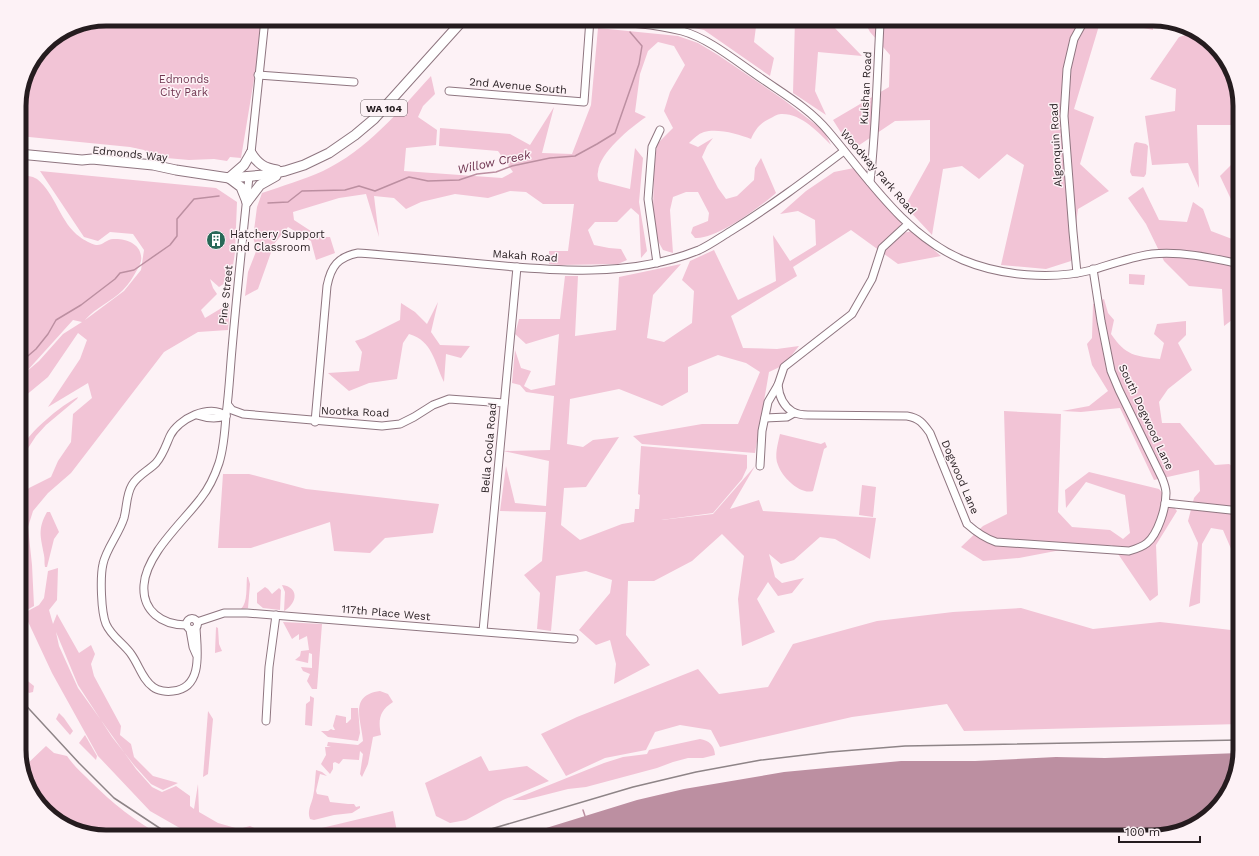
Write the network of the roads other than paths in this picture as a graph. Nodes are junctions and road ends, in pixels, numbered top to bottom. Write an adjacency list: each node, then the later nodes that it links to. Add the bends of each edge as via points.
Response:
1 (264, 26): 7 (street)
2 (458, 26): 15 (main road, Edmonds Way / WA 104, via 374,119 355,135 329,153)
3 (590, 26): 9 (street, 2nd Avenue South, via 584,102)
4 (652, 26): 12 (street, Woodway Park Road, via 683,31 713,46 813,115)
5 (880, 26): 19 (street, Kulshan Road)
6 (1081, 26): 26 (street, Algonquin Road, via 1074,39 1068,69 1064,116)
7 (258, 75): 8 (street); 13 (street)
8 (354, 82)
9 (449, 91)
10 (660, 130): 22 (street, via 652,146 648,199)
11 (26, 149): 16 (main road, WA 104, via 182,165)
12 (844, 152): 19 (street, Woodway Park Road); 22 (street, Makah Road, via 761,212 714,241 700,249)
13 (251, 153): 15 (main road, via 260,165); 18 (main road, via 246,163)
14 (26, 155): 16 (main road, Edmonds Way / WA 104, via 160,172 176,170)
15 (285, 171): 17 (main road, Edmonds Way / WA 104); 20 (main road, via 260,185)
16 (216, 175): 18 (main road, Edmonds Way / WA 104)
17 (249, 177): 18 (main road, Edmonds Way / WA 104); 20 (street, Pine Street)
18 (229, 178): 20 (main road, via 241,187)
19 (870, 182): 21 (street, Woodway Park Road)
20 (247, 202): 29 (street, Pine Street)
21 (908, 224): 26 (street, Woodway Park Road, via 927,240 965,261 1014,273); 27 (street, via 882,248 872,279 852,314 784,367)
22 (657, 263): 24 (street, Makah Road, via 614,270)
23 (1233, 263): 25 (street, Woodway Park Road, via 1186,255 1155,254)
24 (517, 267): 28 (street, Bella Coola Road); 33 (street, Makah Road, via 358,253 342,258 335,265 327,286)
25 (1093, 269): 26 (street, Woodway Park Road); 35 (street, South Dogwood Lane, via 1111,371 1162,478)
26 (1077, 273)
27 (778, 385): 30 (street, via 784,404); 32 (street, via 768,402)
28 (504, 403): 33 (street, Nootka Road, via 449,399 400,424 382,426); 40 (street, Bella Coola Road)
29 (228, 405): 31 (street, Pine Street); 33 (street, Nootka Road, via 232,410 243,414)
30 (794, 413): 32 (street, via 787,417); 35 (street, Dogwood Lane, via 808,416 907,416 922,422 930,433 967,524 986,539 996,542 1129,551 1147,543 1154,536)
31 (226, 416): 37 (street, Pine Street, via 224,438 213,477 202,497 152,560); 39 (street, via 219,418 197,415 184,421 172,432 155,464 131,486 120,529 103,564 102,607 106,624 132,655 152,687 171,692 190,683 198,663 193,647)
32 (765, 418): 34 (street)
33 (315, 422)
34 (760, 466)
35 (1166, 504): 36 (street)
36 (1233, 510)
37 (144, 585): 39 (street, 117th Place West, via 144,597 148,607 158,618 167,623)
38 (276, 615): 39 (street, 117th Place West, via 224,614); 40 (street, 117th Place West); 42 (street, via 269,667)
39 (192, 626)
40 (484, 631): 41 (street, 117th Place West)
41 (574, 639)
42 (266, 721)

